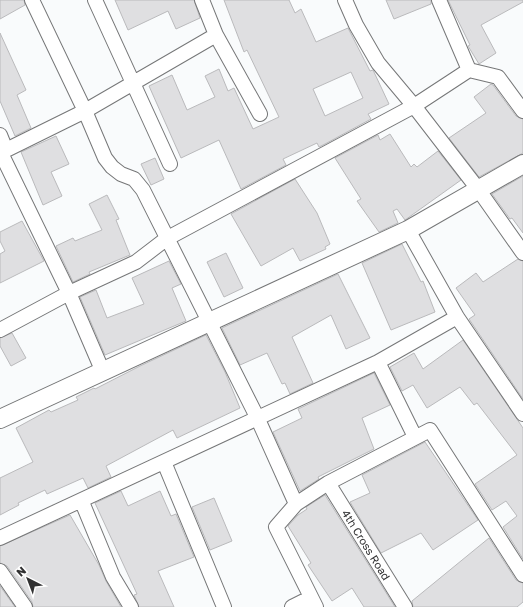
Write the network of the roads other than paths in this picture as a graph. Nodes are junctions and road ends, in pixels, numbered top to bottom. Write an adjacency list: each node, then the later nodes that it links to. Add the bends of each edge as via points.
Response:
1 (32, 0): 10 (street)
2 (95, 0): 8 (street)
3 (202, 0): 6 (street)
4 (344, 0): 9 (street, via 378,63)
5 (441, 1): 7 (street)
6 (216, 36): 8 (street); 12 (street)
7 (469, 70): 9 (street); 11 (street, via 498,77)
8 (134, 83): 10 (street); 15 (street)
9 (414, 106): 17 (street); 19 (street)
10 (86, 111): 14 (street); 19 (street, via 105,158 121,174 134,179 143,190)
11 (523, 111)
12 (260, 114)
13 (0, 135): 14 (street)
14 (2, 152): 21 (street)
15 (170, 164)
16 (523, 164): 17 (street)
17 (478, 189): 18 (street); 20 (street)
18 (408, 230): 22 (street); 23 (street)
19 (166, 239): 21 (street, via 136,262); 23 (street)
20 (523, 253)
21 (69, 293): 24 (street); 26 (street)
22 (457, 317): 25 (street); 27 (street)
23 (209, 323): 26 (street); 28 (street)
24 (0, 330)
25 (378, 362): 28 (street); 30 (street)
26 (103, 372): 29 (street)
27 (523, 414)
28 (257, 417): 31 (street); 34 (street)
29 (0, 419)
30 (415, 437): 32 (street); 37 (street, via 430,430)
31 (164, 462): 33 (street); 41 (street)
32 (328, 484): 34 (street); 43 (street, 4th Cross Road)
33 (82, 502): 35 (street); 40 (street, via 113,577)
34 (296, 504): 38 (street, via 276,527)
35 (0, 538)
36 (0, 571): 39 (street)
37 (523, 574)
38 (313, 603): 42 (street)
39 (25, 607)
40 (131, 607)
41 (224, 607)
42 (292, 607)
43 (405, 607)

